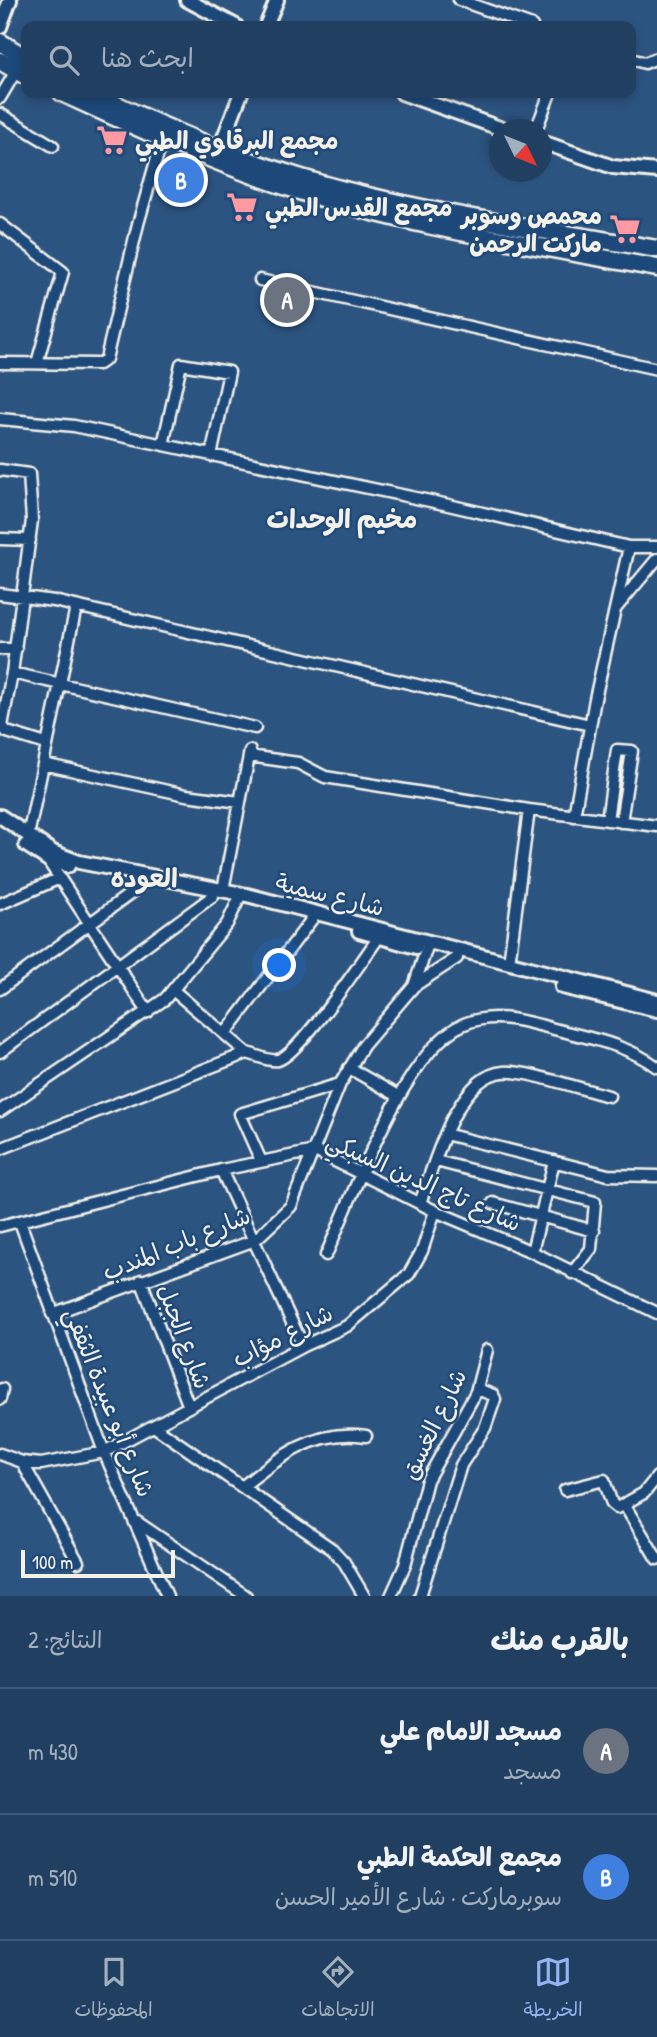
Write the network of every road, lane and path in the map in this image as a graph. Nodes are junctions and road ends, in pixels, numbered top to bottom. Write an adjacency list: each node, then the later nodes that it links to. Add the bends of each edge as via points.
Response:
1 (10, 0): 9 (street)
2 (187, 0): 6 (street)
3 (277, 0): 7 (street)
4 (459, 0): 5 (street)
5 (485, 4): 8 (street)
6 (227, 21)
7 (268, 21)
8 (521, 21)
9 (0, 27)
10 (0, 42): 14 (highway)
11 (657, 58): 12 (street, via 645,63)
12 (636, 60)
13 (0, 61): 15 (highway)
14 (21, 66)
15 (21, 67)
16 (21, 71): 17 (street)
17 (0, 98)
18 (73, 98): 26 (highway)
19 (103, 98): 29 (highway)
20 (239, 98): 29 (street)
21 (416, 98): 25 (street)
22 (548, 98): 24 (street)
23 (0, 114): 27 (street)
24 (540, 119)
25 (489, 124)
26 (162, 140): 33 (highway, via 293,190 370,211); 36 (street, via 106,359 99,364)
27 (53, 146)
28 (552, 146): 30 (street, via 613,167)
29 (220, 148): 32 (highway, via 344,190 429,210)
30 (657, 171)
31 (0, 224): 36 (street, via 63,272)
32 (657, 249)
33 (657, 268)
34 (260, 280): 37 (street)
35 (0, 363): 36 (street)
36 (37, 363)
37 (657, 369)
38 (0, 419): 39 (street, via 74,426)
39 (163, 446): 40 (street); 40 (street, via 181,364 229,372)
40 (211, 456): 44 (street)
41 (0, 470): 43 (street, via 23,471 30,476)
42 (0, 539): 43 (street)
43 (30, 540): 48 (street)
44 (629, 547): 45 (street); 50 (street)
45 (657, 547)
46 (657, 559): 50 (street)
47 (0, 594): 48 (street)
48 (23, 595): 49 (street); 52 (street)
49 (76, 607): 54 (street); 56 (street)
50 (614, 611): 56 (street)
51 (0, 649): 52 (street)
52 (16, 649): 53 (street)
53 (12, 673): 54 (street); 55 (street)
54 (60, 686): 57 (street); 58 (street)
55 (4, 692): 58 (street, via 1,723 5,730)
56 (590, 726): 63 (street)
57 (256, 728)
58 (46, 744): 59 (street)
59 (43, 764): 60 (street); 68 (street)
60 (240, 802): 61 (street, via 250,753 298,763 325,777); 72 (street)
61 (529, 810): 63 (street); 80 (street)
62 (0, 816): 68 (street, شارع سمية)
63 (574, 816): 64 (street)
64 (607, 820): 65 (street); 65 (street, via 617,750 632,751)
65 (621, 821): 66 (street)
66 (657, 825)
67 (0, 826): 69 (street, شارع سمية)
68 (28, 836): 72 (street, شارع سمية, via 79,862)
69 (47, 859): 70 (street); 71 (street, شارع سمية)
70 (60, 878): 74 (street); 76 (street)
71 (145, 883): 72 (street, شارع سمية); 76 (street)
72 (218, 893): 73 (street, شارع سمية); 80 (street, شارع سمية); 81 (street)
73 (238, 901): 75 (street, شارع سمية); 84 (street, via 227,924)
74 (0, 904)
75 (312, 919): 77 (street, شارع سمية); 88 (street)
76 (90, 925): 81 (street); 83 (street)
77 (379, 937): 78 (street, شارع سمية); 90 (street, via 294,1050 276,1060)
78 (426, 950): 79 (street, شارع سمية); 82 (street)
79 (457, 958): 82 (street); 86 (street, شارع سمية)
80 (509, 963): 85 (street, شارع سمية)
81 (117, 967): 87 (street); 89 (street)
82 (415, 986): 92 (street, شارع باب المندب)
83 (0, 989)
84 (174, 990): 87 (street); 88 (street)
85 (657, 1002)
86 (657, 1010)
87 (148, 1012): 96 (street)
88 (225, 1034): 90 (street)
89 (0, 1052)
90 (247, 1053): 98 (street)
91 (657, 1067): 94 (street, via 626,1048 601,1040 516,1019 485,1019 452,1030)
92 (349, 1068): 93 (street, شارع باب المندب); 94 (street)
93 (340, 1084): 99 (street, شارع باب المندب); 100 (street, via 240,1114)
94 (398, 1096): 104 (street)
95 (609, 1096): 97 (street, via 502,1072 476,1084)
96 (0, 1111)
97 (445, 1134): 101 (street); 102 (street)
98 (0, 1149)
99 (315, 1151): 100 (street, شارع تاج الدين السبكي); 104 (street, شارع تاج الدين السبكي); 114 (street, شارع باب المندب, via 291,1206)
100 (261, 1161): 103 (street, شارع تاج الدين السبكي)
101 (436, 1161): 106 (street); 107 (street)
102 (554, 1161): 105 (street, via 608,1175); 106 (street)
103 (221, 1170): 111 (street, شارع تاج الدين السبكي); 114 (street)
104 (362, 1176): 107 (street, شارع تاج الدين السبكي); 116 (street)
105 (657, 1176)
106 (547, 1189): 110 (street); 113 (street, via 595,1202)
107 (420, 1203): 109 (street, شارع تاج الدين السبكي)
108 (493, 1203): 110 (street)
109 (435, 1211): 115 (street, شارع تاج الدين السبكي); 121 (street, شارع مؤاب, via 422,1251 399,1285 347,1326)
110 (540, 1217): 113 (street); 115 (street)
111 (20, 1222): 112 (street, شارع تاج الدين السبكي); 120 (street, شارع أبو عبيدة الثقفي)
112 (0, 1226)
113 (594, 1231): 117 (street, via 589,1255)
114 (255, 1240): 118 (street, شارع باب المندب); 121 (street)
115 (532, 1252): 117 (street, شارع تاج الدين السبكي)
116 (326, 1255)
117 (572, 1273): 119 (street, شارع تاج الدين السبكي)
118 (141, 1280): 120 (street, شارع باب المندب); 124 (street, شارع الجبل)
119 (657, 1313)
120 (52, 1314): 127 (street, شارع أبو عبيدة الثقفي)
121 (303, 1346): 124 (street, شارع مؤاب)
122 (487, 1350): 123 (street, شارع الغسق)
123 (477, 1389): 140 (street, شارع الغسق, via 427,1480 405,1565); 141 (street, via 493,1395 494,1404 485,1428 461,1465)
124 (189, 1407): 125 (street, شارع مؤاب)
125 (155, 1427): 127 (street, شارع مؤاب); 131 (street)
126 (366, 1436): 131 (street, via 343,1434 313,1440 290,1450)
127 (104, 1452): 129 (street, شارع مؤاب, via 62,1462); 134 (street, شارع أبو عبيدة الثقفي)
128 (0, 1454): 129 (street, شارع مؤاب)
129 (22, 1462): 136 (street)
130 (657, 1477): 133 (street)
131 (242, 1487): 139 (street, via 339,1555)
132 (565, 1490): 133 (street, via 604,1480 612,1504)
133 (625, 1506): 135 (street)
134 (135, 1521): 137 (street, شارع أبو عبيدة الثقفي); 138 (street)
135 (657, 1559)
136 (78, 1562)
137 (167, 1596)
138 (246, 1596)
139 (364, 1596)
140 (391, 1596)
141 (420, 1596)

